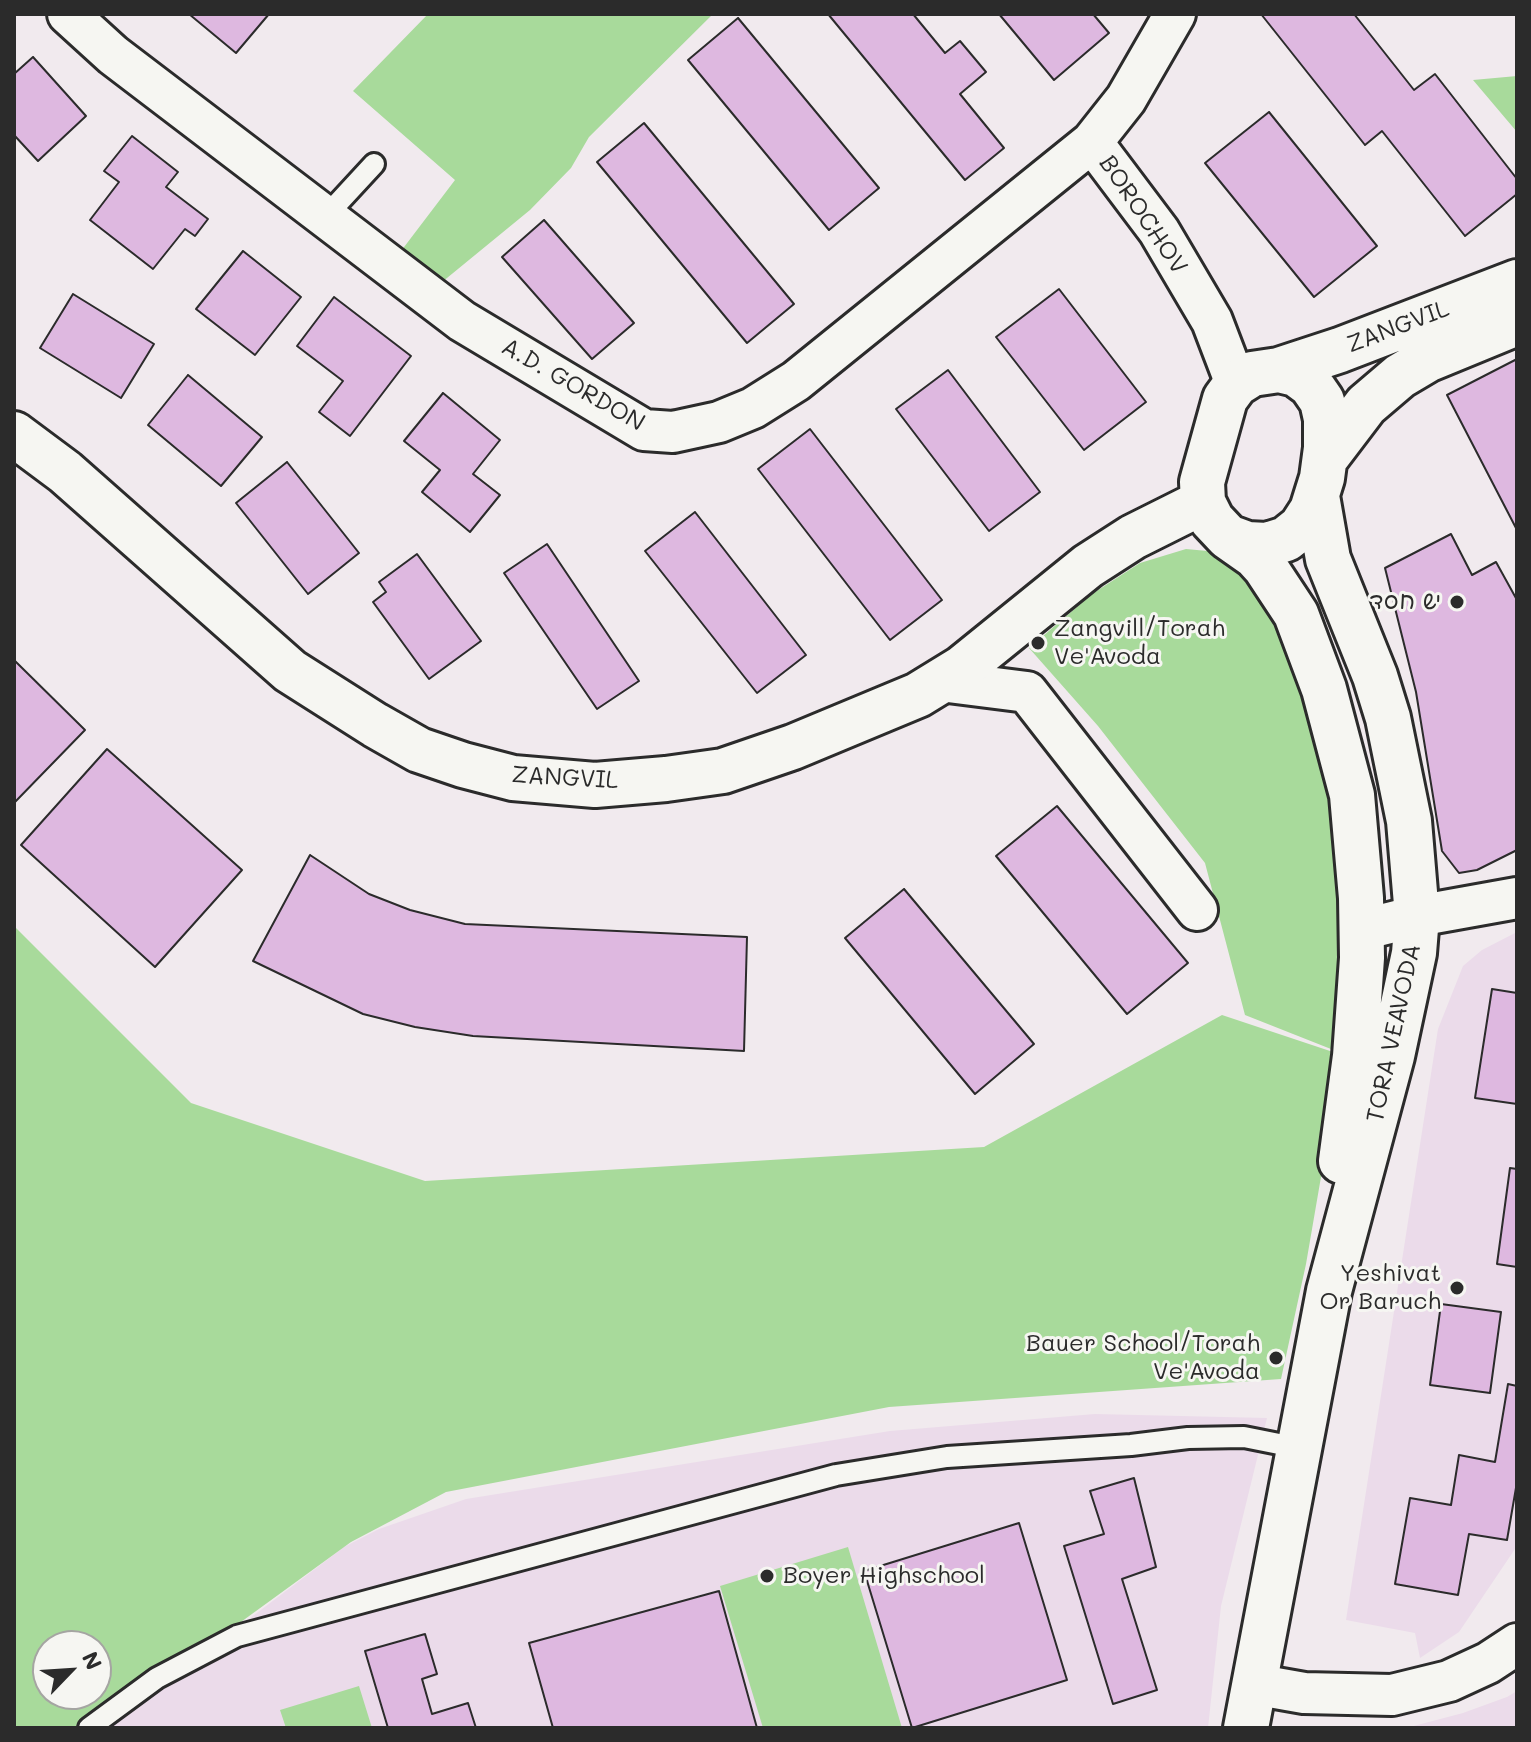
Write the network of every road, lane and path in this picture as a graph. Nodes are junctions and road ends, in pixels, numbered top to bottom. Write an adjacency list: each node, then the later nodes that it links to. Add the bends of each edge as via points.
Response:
1 (68, 14): 5 (street, A.D. GORDON, via 113,55)
2 (1175, 14): 3 (street, BOROCHOV, via 1126,99)
3 (1092, 142): 5 (street, A.D. GORDON, via 796,381 753,408 673,432 644,430 462,321); 9 (street, BOROCHOV, via 1159,231 1212,321)
4 (374, 164): 5 (lane)
5 (326, 216)
6 (1517, 282): 8 (street, ZANGVIL)
7 (1517, 323): 11 (street, ZANGVIL, via 1400,376 1366,405)
8 (1279, 370): 9 (street, via 1252,374); 11 (street, via 1296,374 1322,401 1326,419)
9 (1236, 384): 12 (street, via 1225,399 1211,447)
10 (14, 434): 14 (street, ZANGVIL, via 65,472 290,671 419,750 463,765 513,778 595,785 723,771 867,717)
11 (1321, 477): 13 (street, via 1312,510 1286,539 1267,545); 17 (street, TORA VEAVODA, via 1328,559 1388,718 1409,821)
12 (1203, 502): 13 (street); 14 (street, ZANGVIL, via 1088,566)
13 (1228, 537): 18 (street, TORA VEAVODA, via 1265,567 1296,614 1324,689 1352,795)
14 (940, 681): 16 (street, via 1027,692)
15 (1517, 898): 17 (street)
16 (1197, 910)
17 (1417, 916): 18 (street); 19 (street, TORA VEAVODA, via 1396,1041)
18 (1361, 930): 19 (street, TORA VEAVODA, via 1359,1009)
19 (1329, 1291): 20 (street, TORA VEAVODA)
20 (1299, 1448): 22 (street, TORA VEAVODA); 23 (lane, via 1244,1437 1188,1438 947,1457 836,1475 237,1636 157,1678)
21 (1517, 1644): 22 (street, via 1449,1681 1392,1695 1304,1693)
22 (1253, 1684): 24 (street, TORA VEAVODA)
23 (89, 1728)
24 (1246, 1728)

